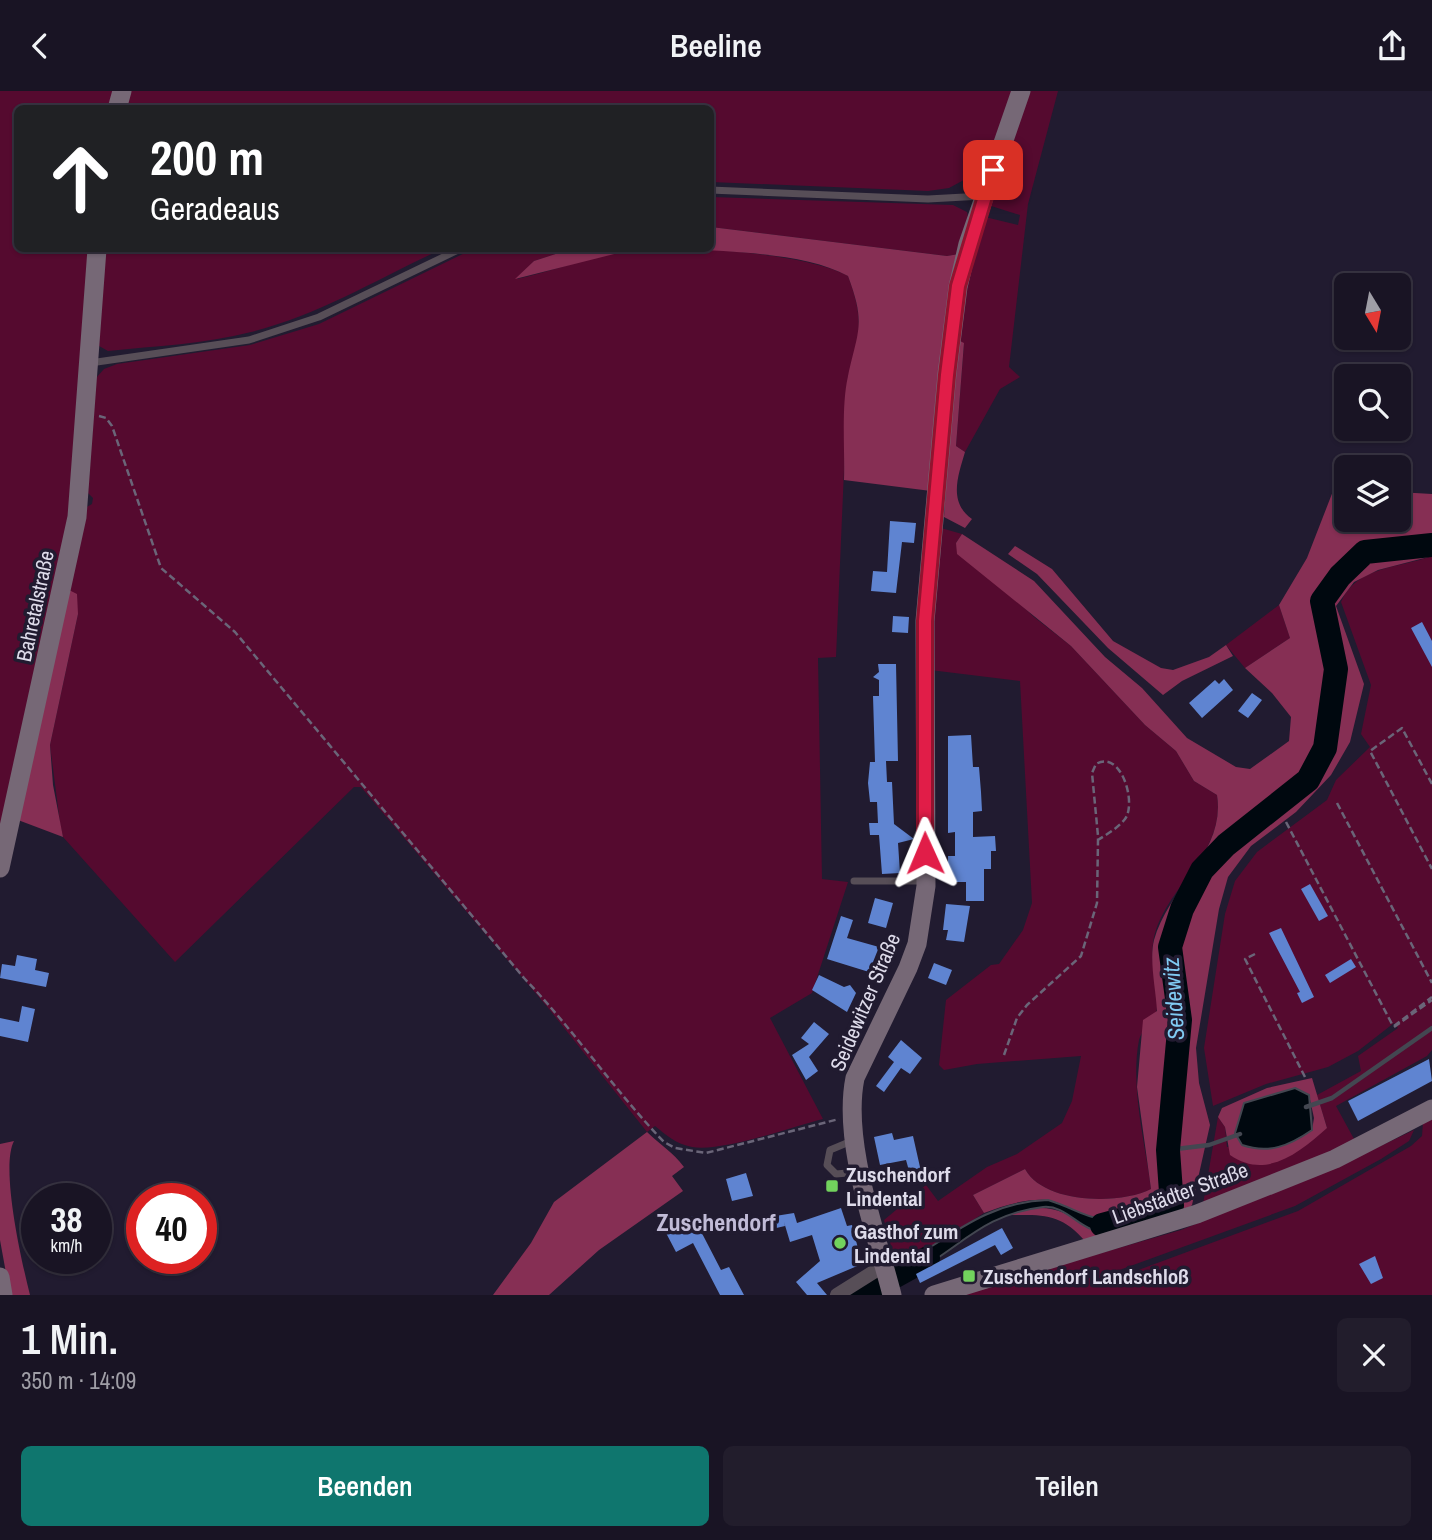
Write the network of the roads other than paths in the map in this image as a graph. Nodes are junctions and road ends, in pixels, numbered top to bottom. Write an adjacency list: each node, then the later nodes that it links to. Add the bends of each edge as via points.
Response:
1 (1021, 91): 3 (street, Seidewitzer Straße)
2 (714, 190): 3 (lane)
3 (984, 196): 9 (street, Seidewitzer Straße, via 958,286 925,621)
4 (97, 252): 6 (street, Bahretalstraße)
5 (454, 252): 6 (lane, via 318,317 249,340)
6 (89, 363): 7 (street, Bahretalstraße, via 77,517)
7 (0, 868)
8 (854, 881): 9 (lane)
9 (926, 881): 11 (street, Seidewitzer Straße, via 917,944 855,1078 851,1117)
10 (1432, 1109): 17 (street, Liebstädter Straße, via 1335,1159 1197,1214)
11 (855, 1140): 12 (street, Seidewitzer Straße); 12 (lane, via 830,1150 827,1165 836,1174)
12 (861, 1172): 14 (street, Seidewitzer Straße)
13 (0, 1277): 15 (street)
14 (887, 1280): 16 (street)
15 (3, 1295)
16 (837, 1295)
17 (934, 1295)

